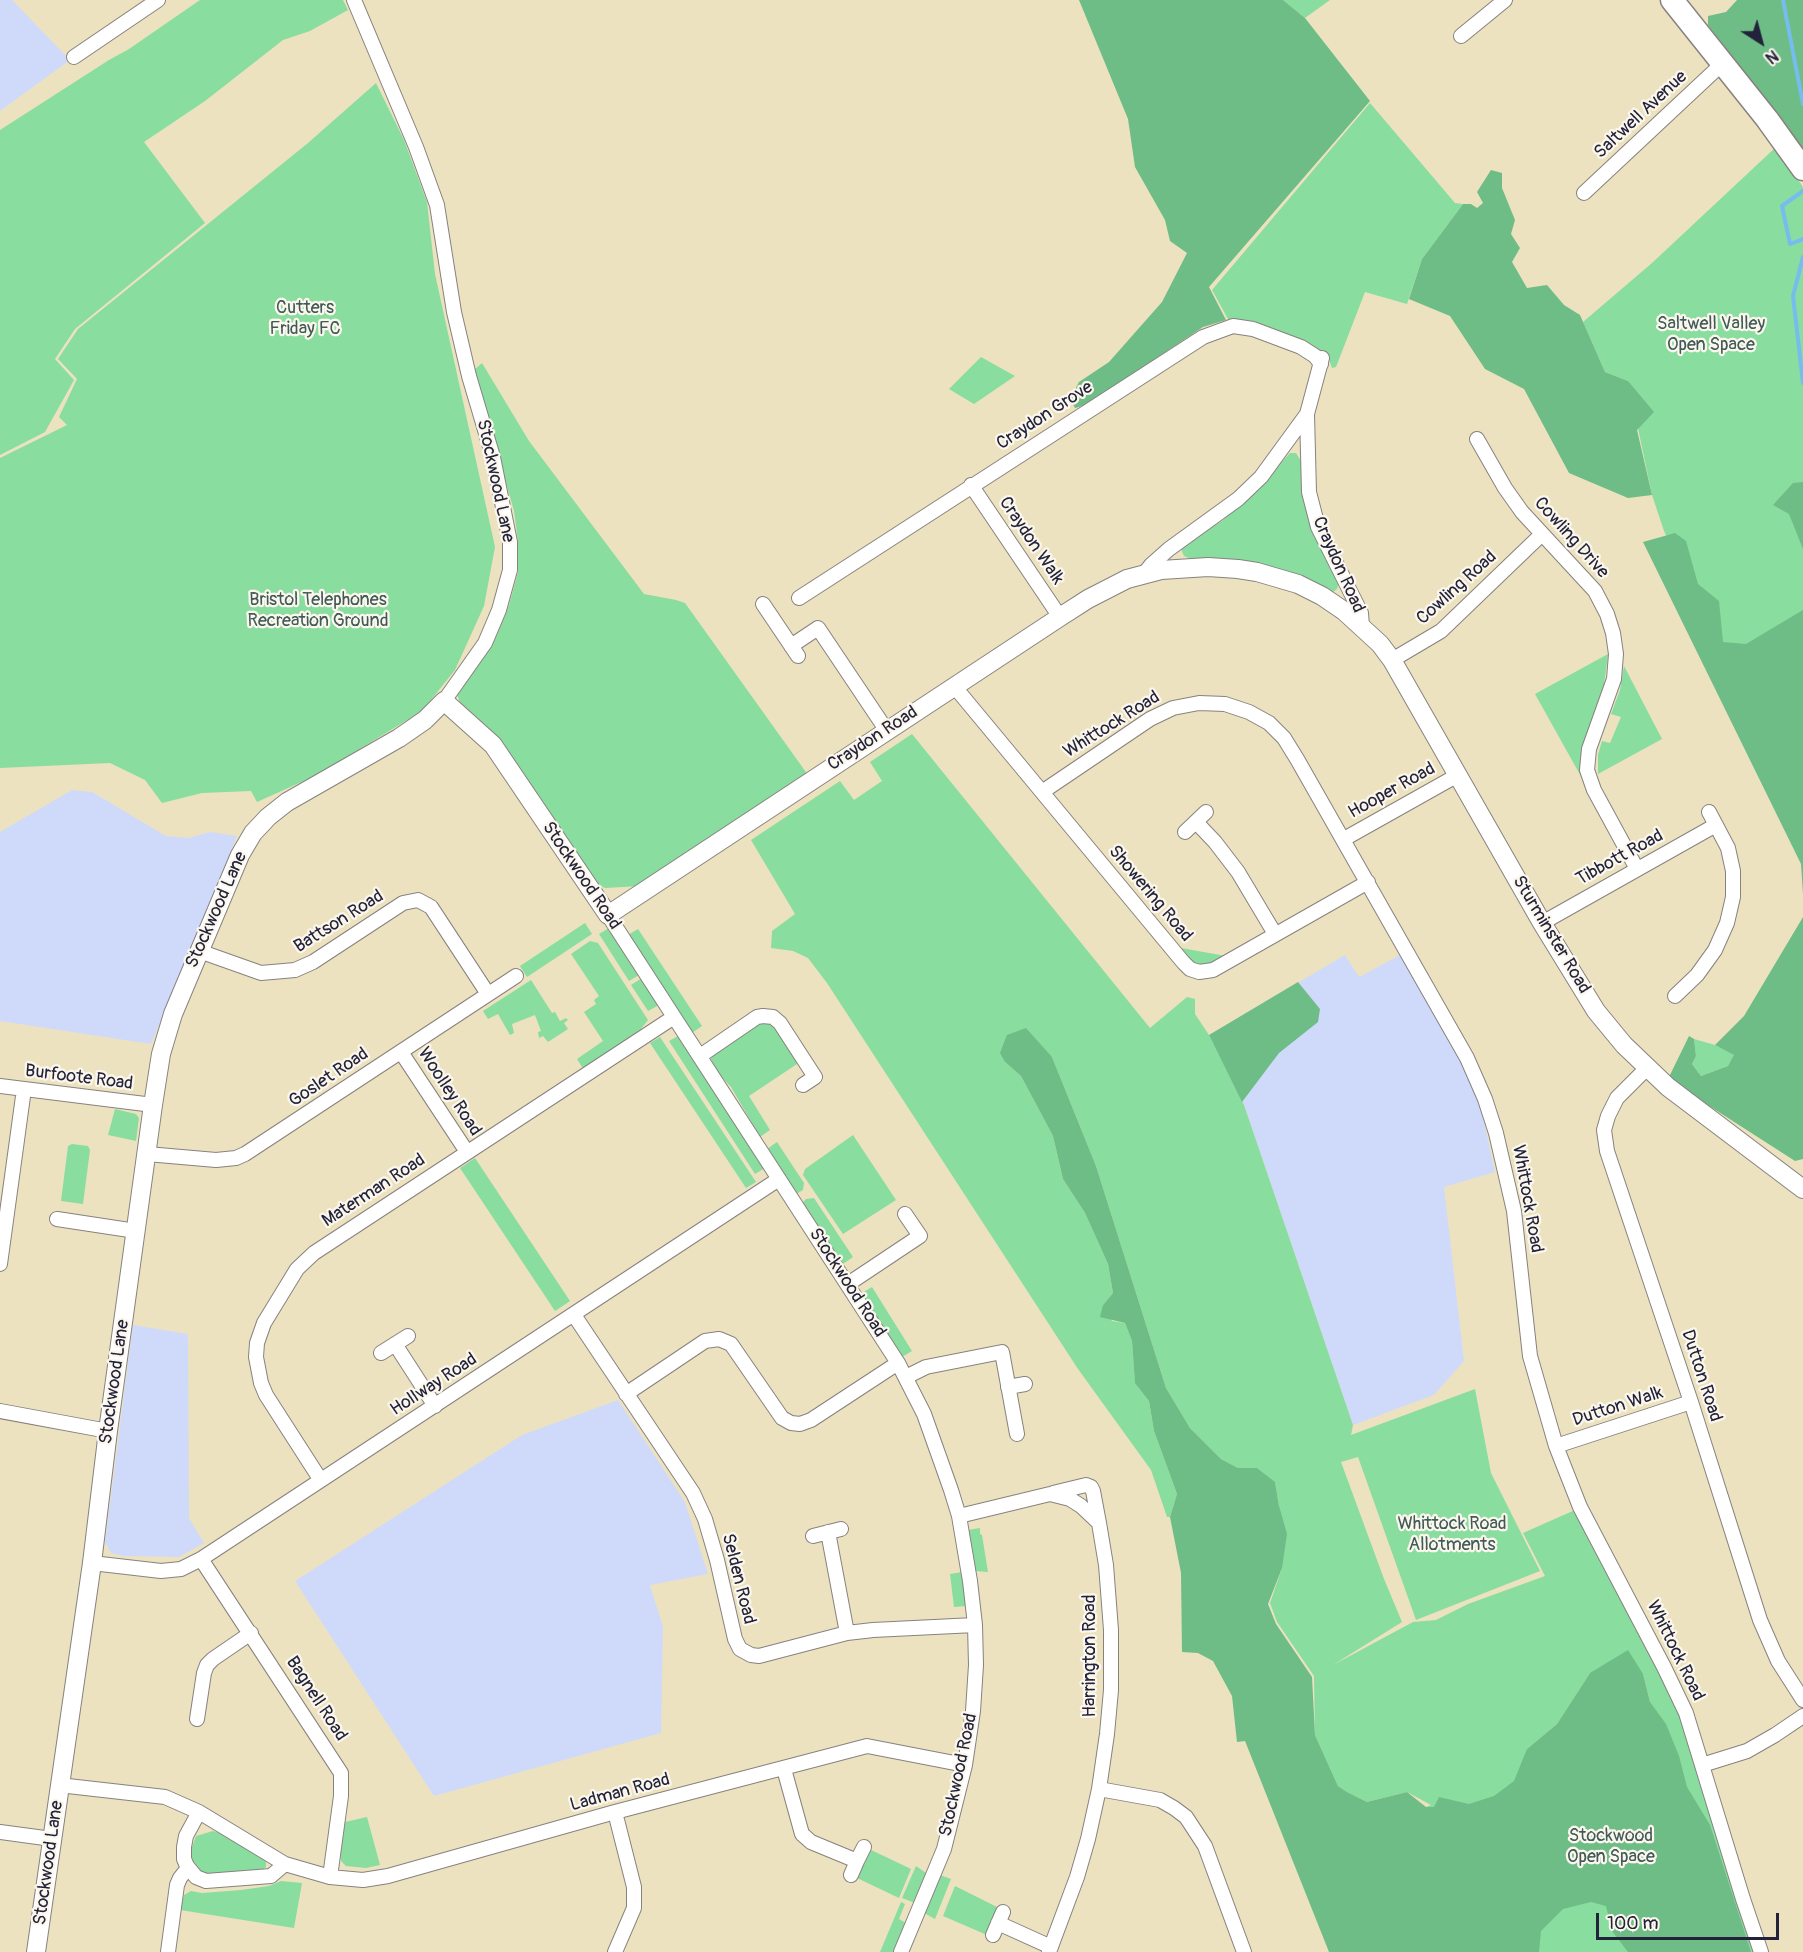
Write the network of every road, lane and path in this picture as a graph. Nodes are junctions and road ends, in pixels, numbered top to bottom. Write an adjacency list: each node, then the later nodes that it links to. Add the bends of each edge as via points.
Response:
1 (158, 0): 6 (street)
2 (354, 0): 22 (street, Stockwood Lane, via 437,205 454,312 493,457 510,542 510,570 499,610 485,643)
3 (1505, 0): 5 (street)
4 (1672, 0): 7 (highway)
5 (1461, 36)
6 (74, 57)
7 (1723, 63): 8 (highway); 9 (street, Saltwell Avenue)
8 (1803, 169)
9 (1584, 194)
10 (1322, 358): 11 (street, Craydon Road); 13 (street, Craydon Grove, via 1253,329 1233,326 1218,330)
11 (1307, 414): 15 (street, Craydon Road, via 1261,477 1238,499 1169,549); 19 (street, Craydon Road, via 1309,492 1318,527 1361,613)
12 (1477, 439): 14 (street, Cowling Drive, via 1505,488)
13 (971, 485): 16 (street, Craydon Grove); 18 (street, Craydon Walk)
14 (1541, 535): 20 (street, Cowling Road, via 1441,631); 32 (street, Cowling Drive, via 1595,591 1613,633 1614,679 1589,749 1587,770)
15 (1144, 574): 18 (street, Craydon Road, via 1108,587); 19 (street, Craydon Road, via 1208,567 1268,575 1322,596)
16 (799, 598)
17 (763, 604): 23 (street, via 794,651 819,628)
18 (1060, 617): 21 (street, Craydon Road)
19 (1362, 627): 20 (street, Sturminster Road)
20 (1392, 660): 24 (street, Sturminster Road)
21 (954, 686): 23 (street, Craydon Road); 25 (street, Showering Road)
22 (444, 701): 34 (street, Stockwood Road, via 493,745); 37 (street, Stockwood Lane, via 399,738 287,802 268,817 240,855)
23 (887, 731): 34 (street, Craydon Road)
24 (1458, 775): 31 (street, Hooper Road); 35 (street, Sturminster Road)
25 (1042, 792): 31 (street, Whittock Road, via 1150,719 1173,708 1225,704 1269,723 1284,738); 36 (street, Showering Road, via 1190,969 1213,970)
26 (1206, 812): 28 (street)
27 (1709, 812): 29 (street)
28 (1196, 822): 30 (street); 36 (street, via 1238,872)
29 (1716, 825): 32 (street, Tibbott Road); 40 (street, via 1728,848 1733,871 1727,923 1716,950)
30 (1185, 832)
31 (1344, 839): 33 (street, Whittock Road)
32 (1637, 869): 35 (street, Tibbott Road)
33 (1368, 882): 36 (street, Showering Road); 72 (street, Whittock Road, via 1467,1058 1489,1110 1514,1211 1530,1356)
34 (608, 915): 41 (street, Stockwood Road)
35 (1542, 923): 44 (street, Sturminster Road, via 1596,1011)
36 (1275, 934)
37 (199, 951): 39 (street, Battson Road, via 261,974 296,970 403,903 418,900 431,907); 48 (street, Stockwood Lane, via 161,1054)
38 (516, 976): 39 (street, Goslet Road)
39 (488, 994): 42 (street, Goslet Road)
40 (1675, 996)
41 (674, 1017): 43 (street, Stockwood Road); 49 (street, Materman Road)
42 (401, 1052): 49 (street, Woolley Road); 50 (street, Goslet Road, via 236,1158)
43 (699, 1056): 45 (street, via 757,1017 773,1017 815,1077); 51 (street, Stockwood Road)
44 (1647, 1068): 52 (street, Sturminster Road); 67 (street, Dutton Road, via 1617,1098 1604,1130 1620,1192)
45 (803, 1085)
46 (0, 1086): 47 (street, Burfoote Road)
47 (24, 1089): 48 (street, Burfoote Road); 56 (street)
48 (153, 1105): 50 (street, Stockwood Lane)
49 (467, 1152): 73 (street, Materman Road, via 309,1257 297,1269 264,1323 256,1357 261,1383)
50 (147, 1154): 55 (street, Stockwood Lane)
51 (779, 1179): 57 (street, Stockwood Road); 58 (street, Hollway Road)
52 (1803, 1189)
53 (905, 1214): 57 (street, via 920,1236)
54 (57, 1220): 55 (street)
55 (136, 1231): 70 (street, Stockwood Lane)
56 (0, 1258)
57 (848, 1284): 62 (street, Stockwood Road)
58 (574, 1315): 66 (street, Selden Road); 68 (street, Hollway Road)
59 (408, 1336): 60 (street)
60 (395, 1344): 61 (street); 68 (street)
61 (381, 1353)
62 (898, 1363): 63 (street, Stockwood Road); 66 (street, via 804,1424 782,1418 730,1344 719,1339 705,1341)
63 (906, 1377): 65 (street, via 926,1367 1001,1348); 75 (street, Stockwood Road, via 934,1438)
64 (1025, 1384): 65 (street)
65 (1008, 1388): 71 (street)
66 (626, 1394): 82 (street, Selden Road, via 693,1493 705,1520 740,1649 759,1656)
67 (1691, 1402): 72 (street, Dutton Walk); 83 (street, Dutton Road, via 1760,1620 1778,1661)
68 (435, 1406): 73 (street, Hollway Road)
69 (0, 1411): 70 (street)
70 (108, 1431): 79 (street, Stockwood Lane)
71 (1017, 1434)
72 (1556, 1446): 87 (street, Whittock Road, via 1580,1507 1686,1713)
73 (320, 1479): 78 (street, Hollway Road)
74 (1050, 1494): 75 (street, Harrington Road); 76 (street, via 1070,1499); 76 (street, Harrington Road, via 1090,1487)
75 (958, 1516): 80 (street, Stockwood Road)
76 (1099, 1523): 90 (street, Harrington Road, via 1110,1604 1111,1669)
77 (813, 1536): 82 (street, via 834,1530)
78 (201, 1559): 79 (street, Hollway Road, via 181,1569 161,1571); 81 (street, Bagnell Road)
79 (92, 1563): 89 (street, Stockwood Lane)
80 (975, 1625): 82 (street, Selden Road); 86 (street, Stockwood Road, via 973,1711)
81 (251, 1633): 84 (street, via 207,1665); 100 (street, Bagnell Road, via 341,1773)
82 (847, 1633)
83 (1803, 1701)
84 (203, 1710)
85 (1803, 1716): 87 (street, via 1747,1751)
86 (965, 1765): 88 (street, Ladman Road, via 867,1746); 106 (street, Stockwood Road, via 944,1850)
87 (1702, 1765): 108 (street, Whittock Road)
88 (784, 1769): 92 (street, Ladman Road); 96 (street, via 802,1834)
89 (59, 1785): 91 (street, Ladman Road, via 165,1797); 94 (street, Stockwood Lane)
90 (1099, 1789): 102 (street, Harrington Road, via 1077,1877); 107 (street, via 1160,1800 1186,1817 1205,1846)
91 (199, 1812): 97 (street, Ladman Road); 98 (street, via 186,1836 184,1859)
92 (615, 1812): 100 (street, Ladman Road, via 388,1876 363,1880); 105 (street, via 634,1887 634,1908)
93 (0, 1832): 94 (street)
94 (52, 1839): 103 (street, Stockwood Lane)
95 (864, 1847): 96 (street)
96 (857, 1861): 99 (street)
97 (285, 1864): 98 (street, via 271,1876 207,1881); 100 (street, Ladman Road)
98 (188, 1868): 104 (street, via 177,1885)
99 (851, 1875)
100 (330, 1877)
101 (998, 1924): 102 (street)
102 (1050, 1949)
103 (36, 1952)
104 (168, 1952)
105 (615, 1952)
106 (901, 1952)
107 (1244, 1952)
108 (1761, 1952)

